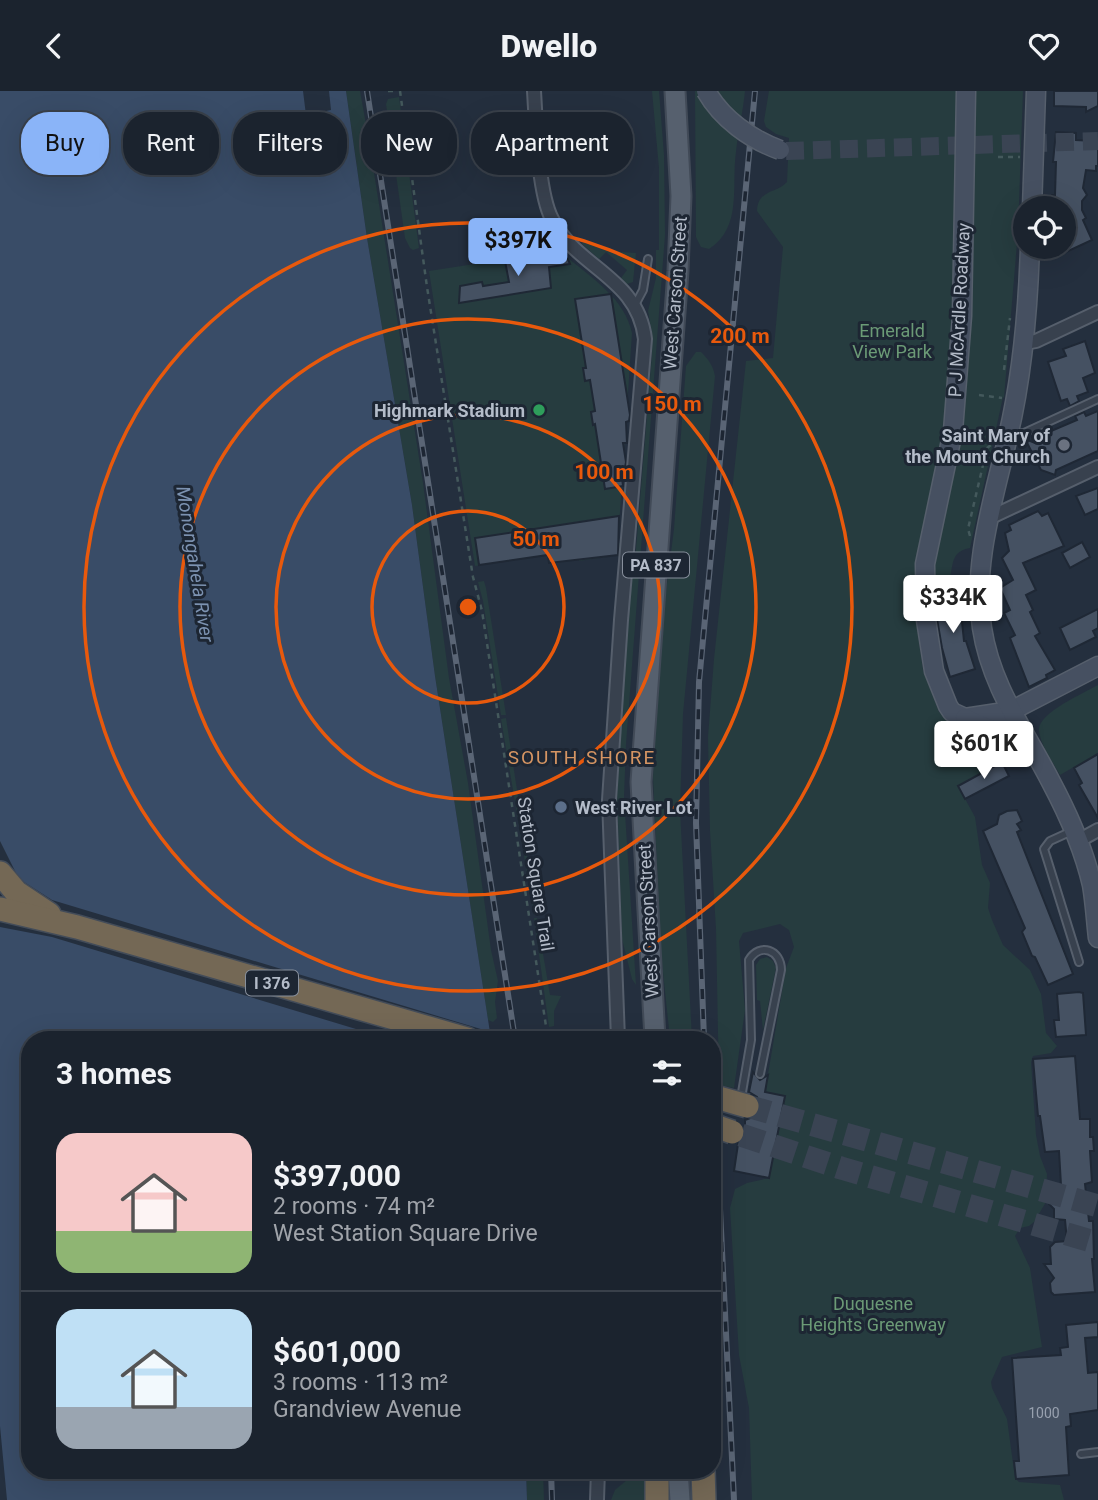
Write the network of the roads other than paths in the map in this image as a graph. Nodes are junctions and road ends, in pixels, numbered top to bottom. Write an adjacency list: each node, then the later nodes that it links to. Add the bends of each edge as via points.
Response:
1 (534, 91): 10 (street, via 545,196 552,219 568,241)
2 (675, 91): 32 (main road, West Carson Street / PA 837, via 681,196 678,271 641,782)
3 (706, 91): 6 (street, bridge, via 739,128)
4 (965, 91): 19 (street, P J McArdle Roadway, via 962,316 953,431 925,564 926,620 934,671 948,706)
5 (1036, 91): 7 (street)
6 (783, 150)
7 (1028, 196)
8 (648, 259): 10 (lane, via 643,290)
9 (1026, 259): 12 (street)
10 (635, 305): 31 (street, via 644,326 645,347 609,800)
11 (1098, 312): 12 (street)
12 (1025, 343): 14 (street)
13 (1098, 399): 14 (lane)
14 (1002, 439): 16 (street)
15 (1098, 467): 16 (street)
16 (989, 518): 18 (street, via 980,575 980,612 1000,691)
17 (1098, 666): 18 (street)
18 (1011, 711): 19 (street); 20 (street)
19 (965, 718): 20 (street)
20 (1024, 736): 22 (street, via 1052,782)
21 (1098, 830): 22 (street)
22 (1076, 836): 27 (street, via 1092,885); 28 (lane, via 1050,841 1044,849)
23 (0, 873): 26 (highway, I 376, via 26,900)
24 (0, 888): 26 (highway, I 376, via 36,913)
25 (0, 911): 26 (highway)
26 (71, 927): 29 (highway, I 376); 30 (highway, I 376)
27 (1098, 938)
28 (1079, 962)
29 (426, 1031)
30 (439, 1031)
31 (618, 1031)
32 (655, 1031)
33 (760, 1074): 35 (lane, via 781,970 778,956 765,949 749,960 751,1040)
34 (721, 1107): 35 (highway, bridge)
35 (735, 1123)
36 (1098, 1452): 37 (lane)
37 (1081, 1454)
38 (598, 1479): 42 (street)
39 (657, 1479): 43 (highway)
40 (679, 1479): 44 (main road)
41 (708, 1479): 45 (highway)
42 (597, 1500)
43 (657, 1500)
44 (680, 1500)
45 (704, 1500)

